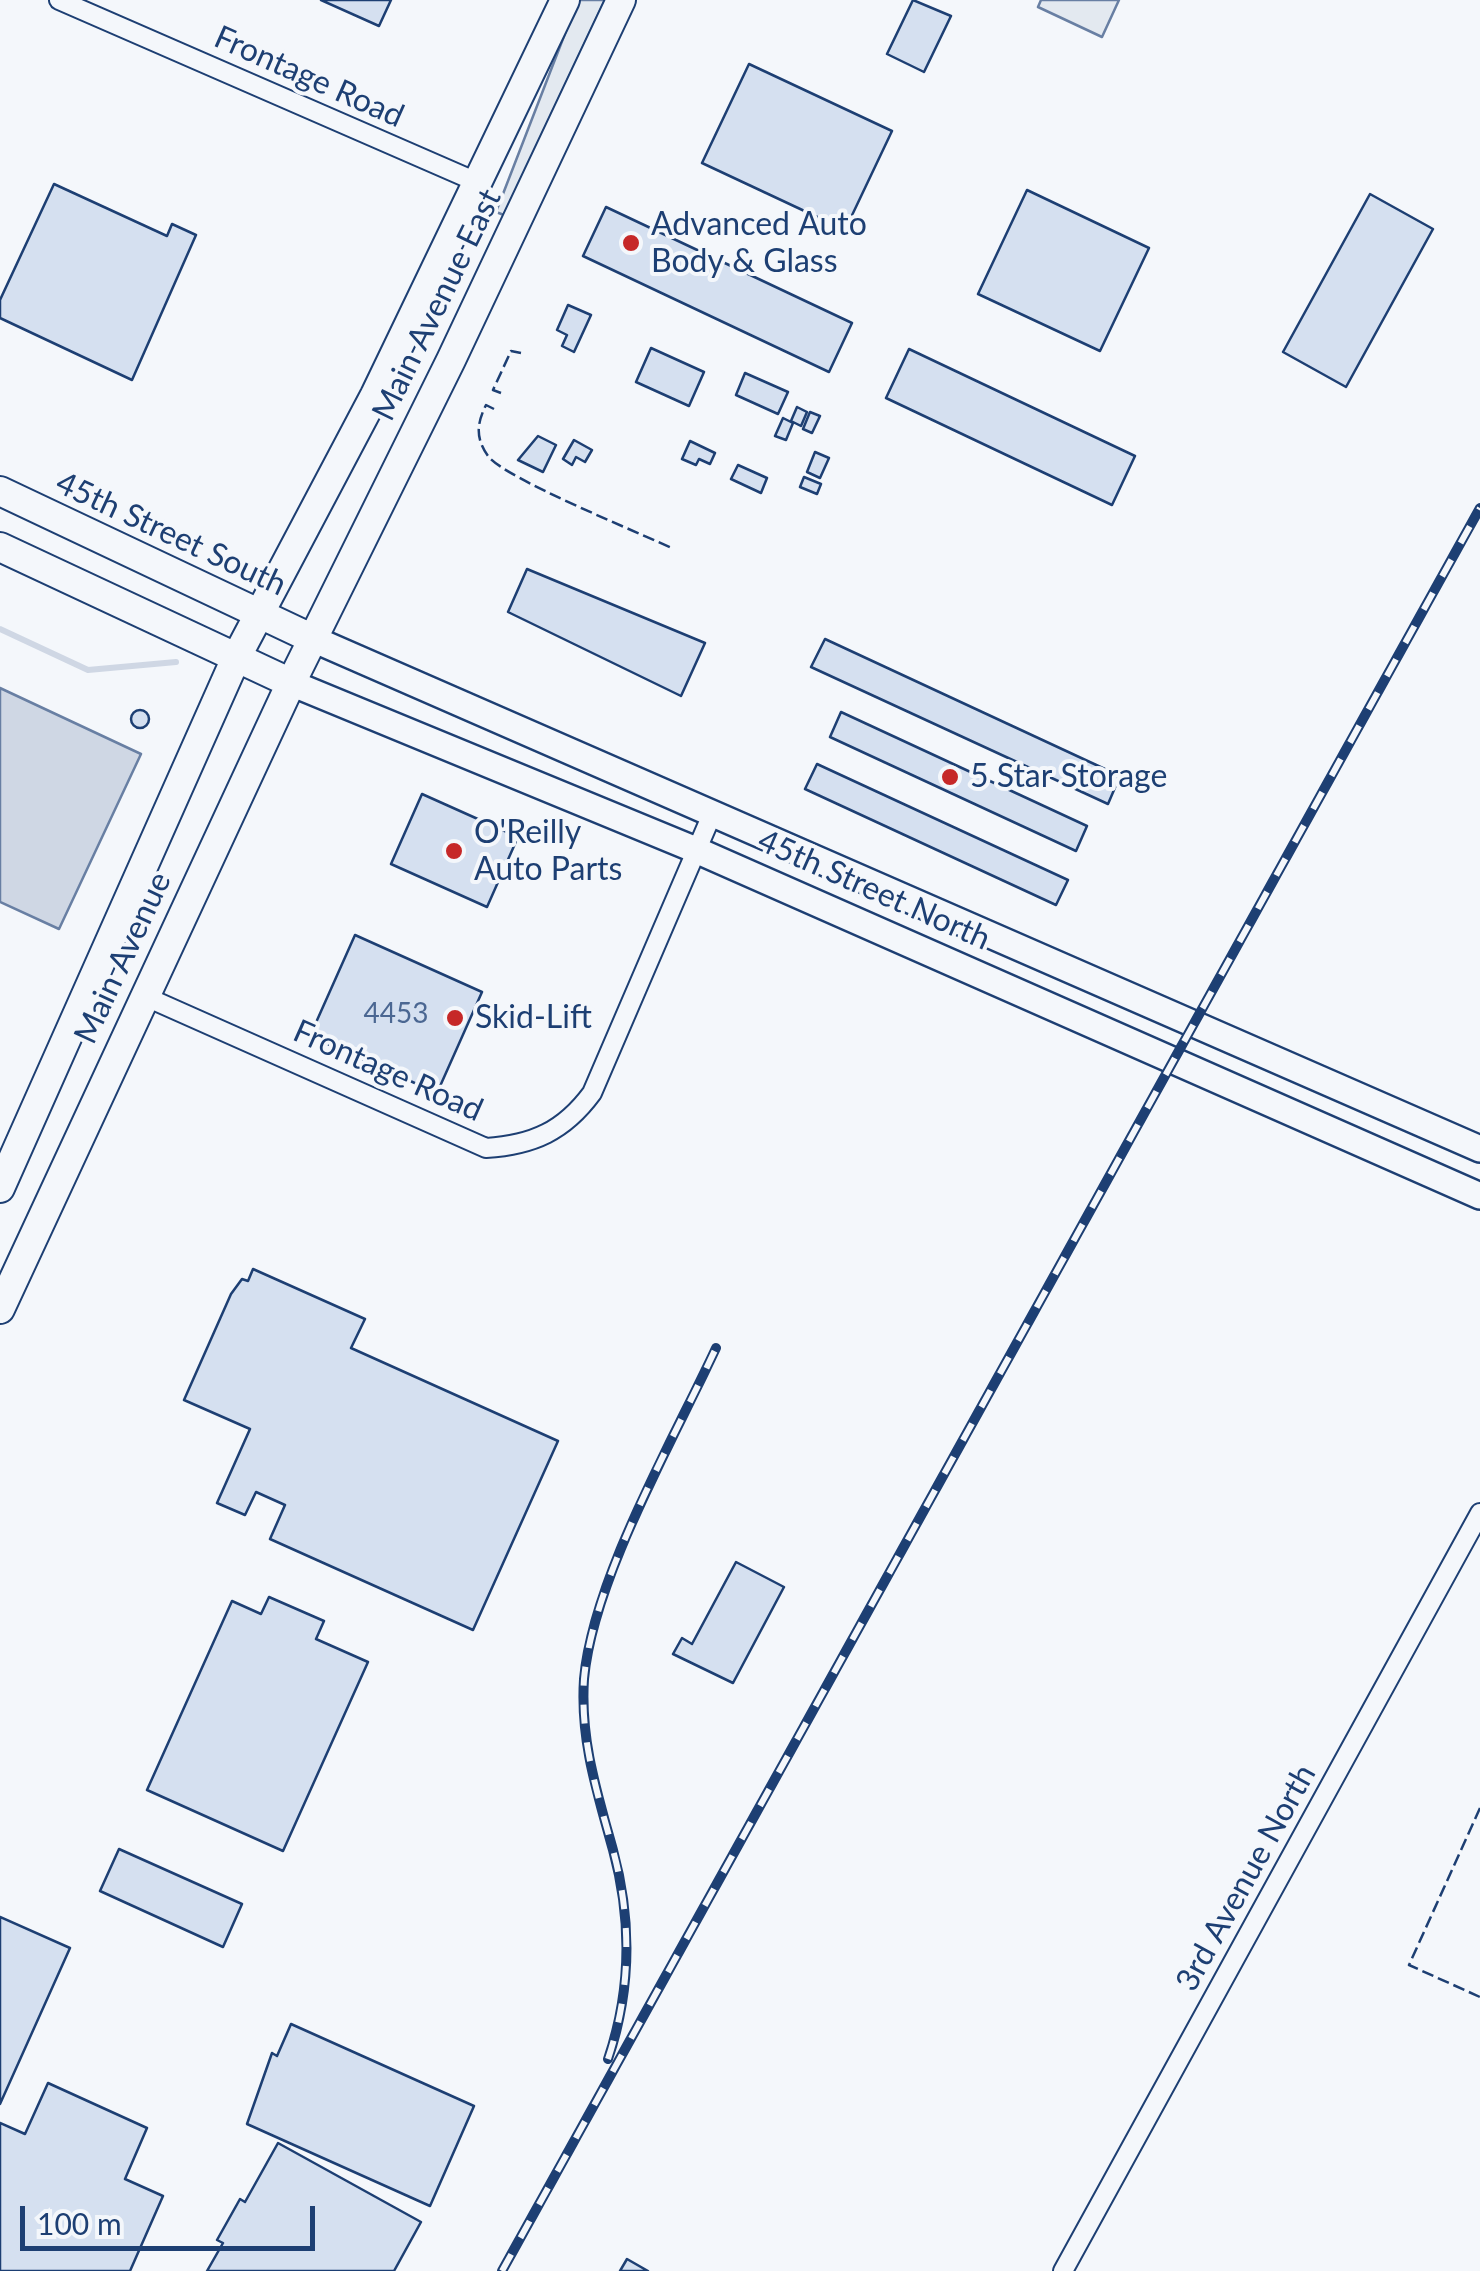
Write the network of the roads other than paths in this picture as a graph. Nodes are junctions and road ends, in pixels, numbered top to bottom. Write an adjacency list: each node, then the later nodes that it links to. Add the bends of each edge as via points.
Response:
1 (59, 0): 4 (street, Frontage Road)
2 (565, 0): 4 (main road, Main Avenue East)
3 (621, 0): 8 (main road, Main Avenue East)
4 (479, 183): 7 (main road, Main Avenue East)
5 (0, 491): 7 (main road, 45th Street South)
6 (0, 548): 9 (main road)
7 (259, 615): 8 (main road, 45th Street South); 9 (main road, Main Avenue)
8 (313, 638): 10 (main road, Main Avenue); 11 (main road, 45th Street North)
9 (236, 658): 10 (main road, 45th Street North); 15 (main road, Main Avenue)
10 (290, 683): 12 (main road, 45th Street North); 13 (main road, Main Avenue)
11 (713, 812): 12 (street, Frontage Road); 14 (main road, 45th Street North)
12 (696, 850): 13 (street, Frontage Road, via 592,1093 552,1134 517,1146 486,1148); 16 (main road, 45th Street North)
13 (144, 996): 17 (main road, Main Avenue)
14 (1480, 1149)
15 (0, 1188)
16 (1480, 1196)
17 (0, 1309)
18 (1480, 1513): 19 (street, 3rd Avenue North)
19 (1063, 2271)

